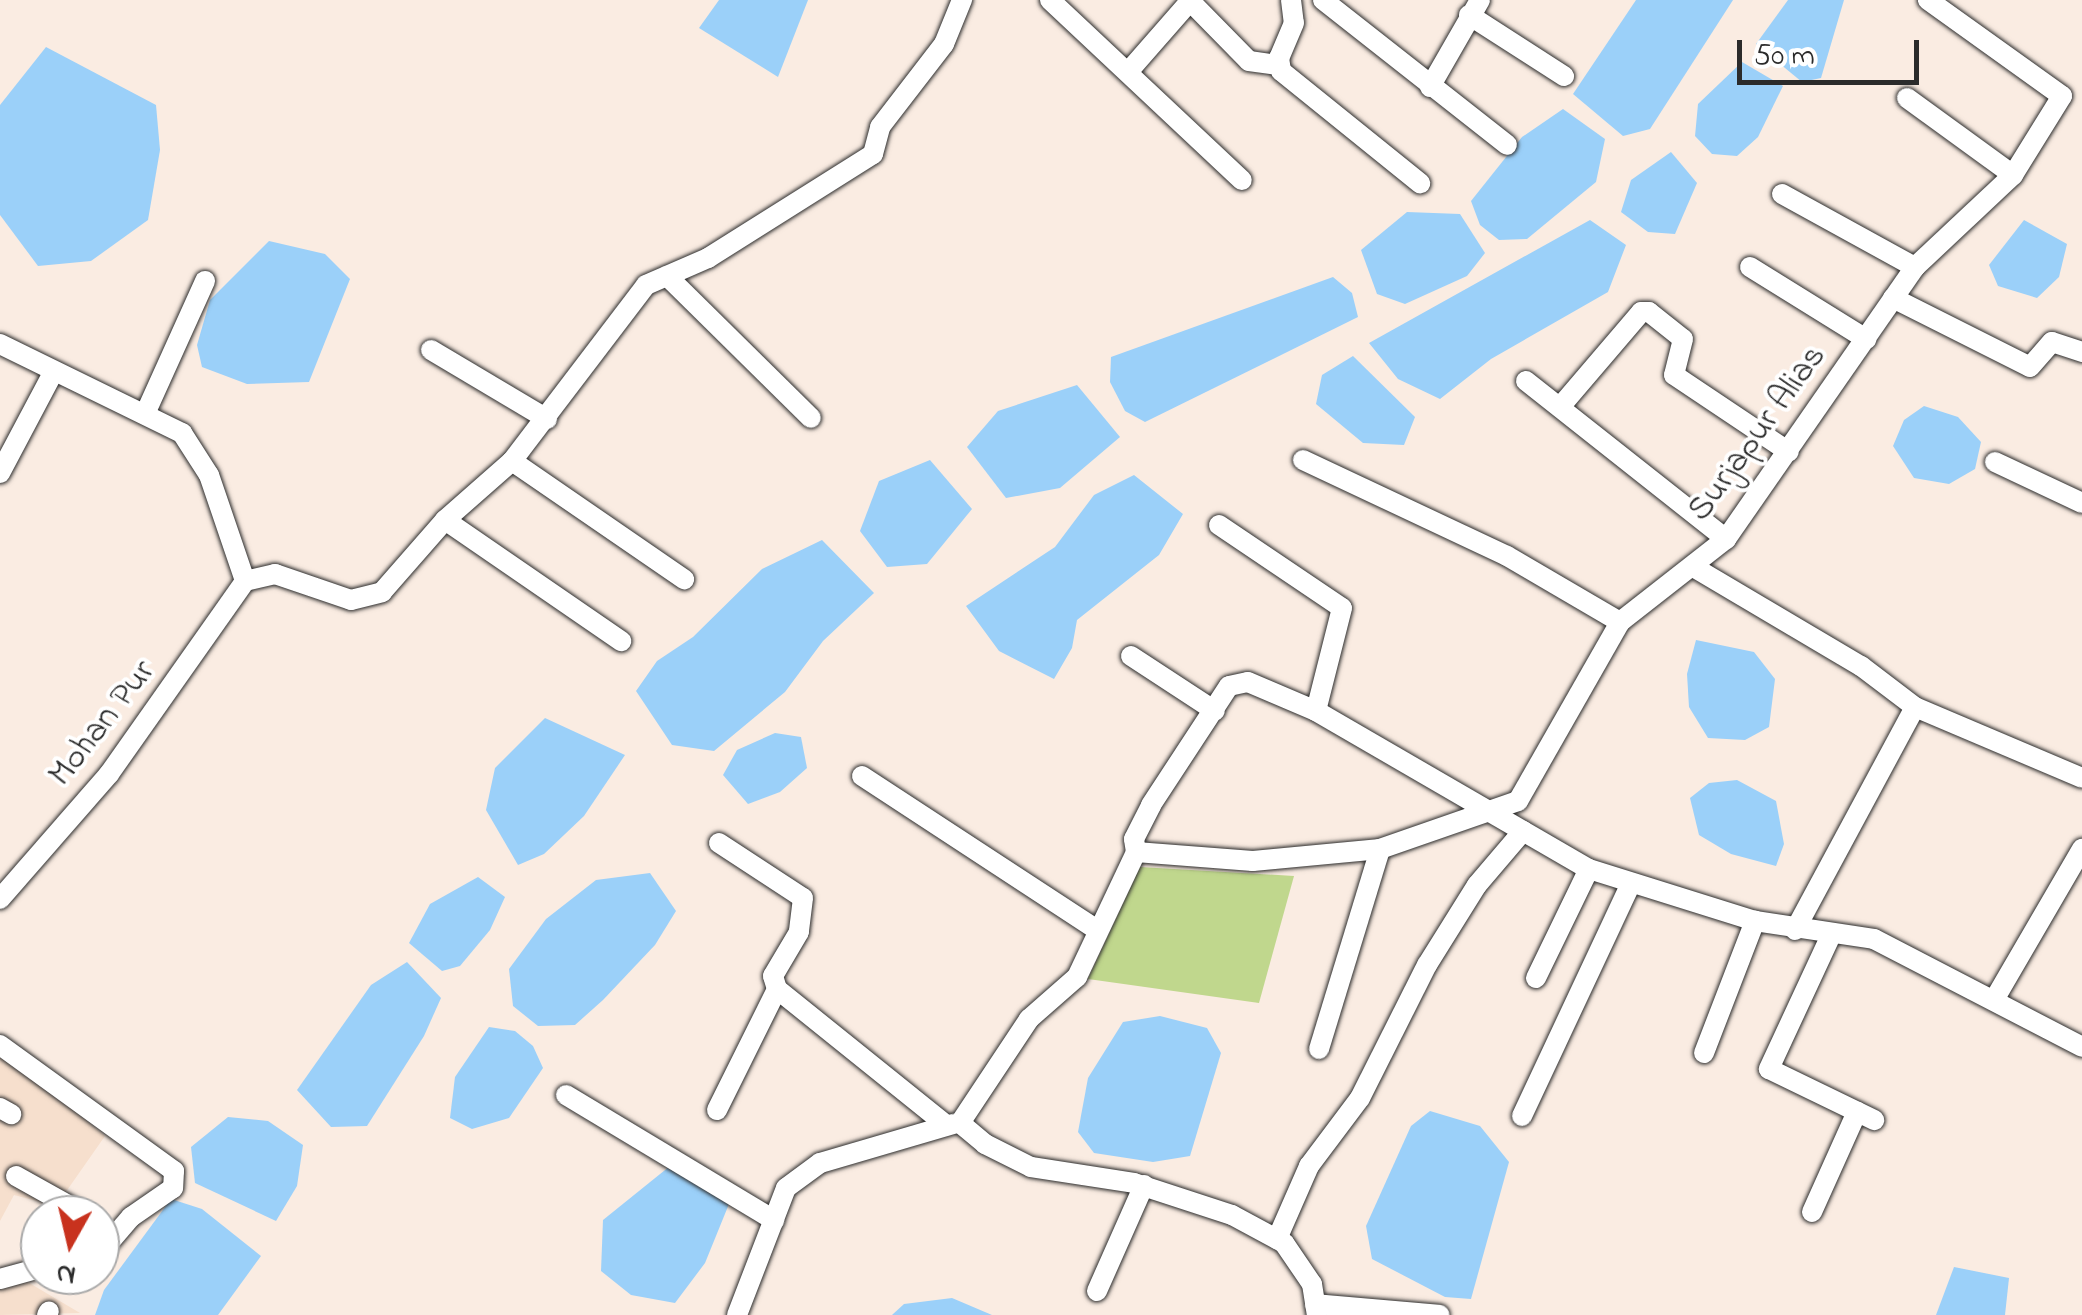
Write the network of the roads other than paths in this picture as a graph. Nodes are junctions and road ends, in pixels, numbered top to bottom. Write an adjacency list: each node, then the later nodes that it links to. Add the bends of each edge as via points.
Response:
1 (962, 0): 21 (street, via 944,44 880,127 873,154 708,258)
2 (1050, 0): 9 (street)
3 (1323, 0): 11 (street)
4 (1928, 0): 12 (street, Surjapur Alias)
5 (1191, 1): 8 (street, via 1249,61); 9 (street)
6 (1285, 3): 8 (street, via 1294,23)
7 (1474, 7): 10 (street); 11 (street)
8 (1277, 65): 17 (street)
9 (1128, 72): 16 (street)
10 (1564, 76)
11 (1430, 87): 14 (street)
12 (2072, 92): 15 (street, Surjapur Alias)
13 (1908, 98): 15 (street)
14 (1508, 145)
15 (2013, 175): 20 (street, Surjapur Alias)
16 (1242, 180)
17 (1420, 183)
18 (1782, 194): 20 (street)
19 (1750, 266): 24 (street)
20 (1915, 267): 23 (street, Surjapur Alias)
21 (666, 276): 32 (street); 33 (street, via 646,285)
22 (205, 281): 31 (street)
23 (1894, 298): 24 (street, Surjapur Alias); 27 (street, via 2030,367 2052,342)
24 (1866, 338): 34 (street, Surjapur Alias)
25 (0, 344): 28 (street)
26 (432, 350): 33 (street)
27 (2082, 352)
28 (53, 373): 31 (street); 38 (street)
29 (1526, 381): 30 (street)
30 (1560, 407): 34 (street, via 1640,312 1649,312 1683,339 1674,375); 42 (street)
31 (146, 414): 45 (street, via 182,432 209,475)
32 (811, 418)
33 (547, 419): 36 (street)
34 (1788, 452): 42 (street, Surjapur Alias)
35 (1303, 460): 46 (street, via 1507,556)
36 (512, 461): 40 (street); 44 (street)
37 (1995, 462): 39 (street)
38 (0, 472)
39 (2082, 502)
40 (445, 520): 45 (street, via 390,585 365,600 274,574); 47 (street)
41 (1219, 525): 50 (street, via 1342,608)
42 (1726, 539): 43 (street, Surjapur Alias)
43 (1696, 568): 46 (street, Surjapur Alias); 49 (street, via 1861,666)
44 (684, 579)
45 (245, 581): 62 (street, Mohan Pur, via 109,774)
46 (1620, 622): 54 (street, Surjapur Alias, via 1518,801)
47 (621, 641)
48 (1131, 656): 51 (street)
49 (1916, 707): 53 (street); 65 (street)
50 (1316, 711): 51 (street, via 1237,682); 54 (street)
51 (1215, 712): 59 (street, via 1150,805 1134,840)
52 (862, 776): 64 (street)
53 (2082, 778)
54 (1494, 810): 55 (street); 57 (street, Surjapur Alias)
55 (1523, 831): 60 (street); 84 (street, via 1477,885 1427,965 1360,1098 1309,1166)
56 (719, 843): 68 (street, via 801,894 801,928 774,972)
57 (1380, 849): 59 (street, Surjapur Alias, via 1253,861); 72 (street)
58 (2082, 849): 69 (street)
59 (1136, 852): 64 (street)
60 (1589, 869): 61 (street); 67 (street)
61 (1630, 885): 63 (street); 76 (street)
62 (0, 899)
63 (1754, 921): 65 (street); 73 (street)
64 (1096, 929): 77 (street, via 1076,977 1029,1019)
65 (1795, 930): 66 (street)
66 (1832, 934): 69 (street, via 1874,939); 81 (street, via 1769,1069 1865,1116)
67 (1536, 978)
68 (777, 989): 75 (street); 77 (street)
69 (1994, 1000): 71 (street)
70 (0, 1046): 83 (street, via 174,1172 173,1188)
71 (2082, 1047)
72 (1319, 1050)
73 (1704, 1053)
74 (566, 1095): 82 (street)
75 (717, 1110)
76 (1522, 1116)
77 (953, 1124): 79 (street, via 1031,1167); 82 (street, via 820,1162 786,1188)
78 (16, 1176): 80 (street)
79 (1144, 1186): 84 (street, via 1232,1215); 85 (street)
80 (50, 1195)
81 (1812, 1212)
82 (774, 1220): 87 (street)
83 (120, 1232)
84 (1277, 1240): 86 (street, via 1312,1284)
85 (1098, 1291)
86 (1316, 1309): 88 (street)
87 (737, 1315)
88 (1440, 1315)

